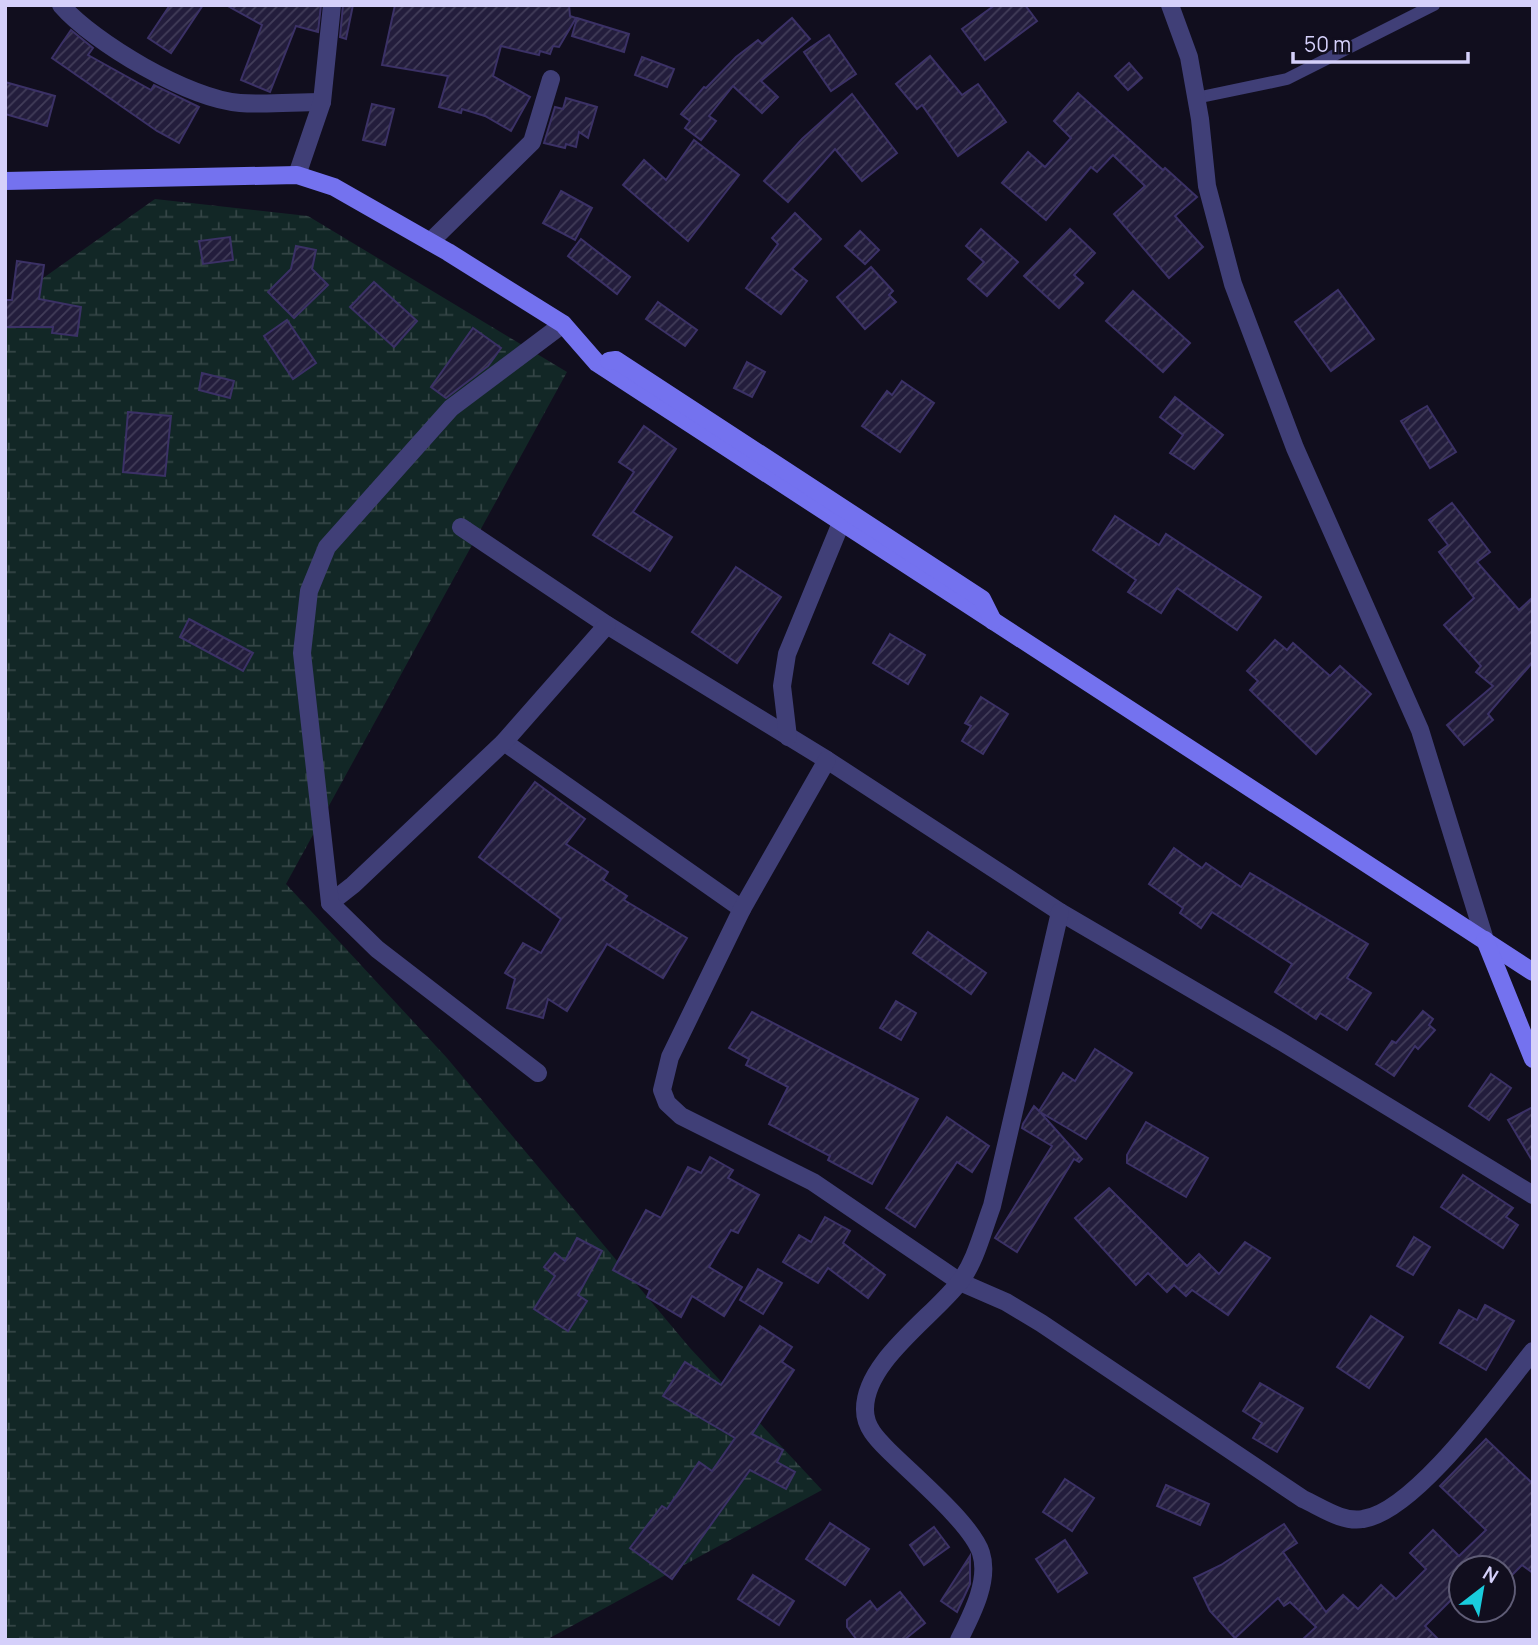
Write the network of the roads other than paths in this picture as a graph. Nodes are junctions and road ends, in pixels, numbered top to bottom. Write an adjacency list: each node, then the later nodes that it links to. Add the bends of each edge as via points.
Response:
1 (61, 5): 7 (street, via 175,84 238,103)
2 (332, 5): 7 (street)
3 (1170, 5): 6 (street, via 1189,57)
4 (1434, 5): 6 (lane, via 1287,79)
5 (551, 79): 10 (street, via 532,142)
6 (1196, 98): 23 (street, via 1206,186 1233,284 1295,448 1420,730)
7 (321, 102): 8 (street)
8 (297, 175): 9 (street); 10 (street, via 334,187)
9 (5, 181)
10 (430, 242): 11 (street)
11 (563, 324): 12 (street); 20 (street, via 451,408 327,547 309,591 302,653)
12 (597, 363): 13 (street); 15 (street, via 616,360 982,599)
13 (841, 523): 15 (street); 17 (street, via 787,654 782,686)
14 (461, 527): 16 (street)
15 (993, 621): 23 (street)
16 (607, 625): 17 (street); 18 (street)
17 (788, 737): 19 (street)
18 (504, 742): 20 (street); 21 (street)
19 (827, 760): 21 (street); 22 (street)
20 (330, 903): 26 (street, via 377,949)
21 (742, 909): 28 (street, via 663,1074 667,1103 704,1129 813,1182)
22 (1060, 912): 27 (street); 28 (street, via 992,1206)
23 (1485, 940): 24 (street); 25 (street)
24 (1533, 972)
25 (1533, 1059)
26 (538, 1073)
27 (1533, 1195)
28 (960, 1282): 29 (street, via 1041,1323 1303,1499 1361,1520 1393,1506 1423,1480); 30 (street, via 877,1370 864,1412 873,1435 970,1532 982,1554 975,1605)
29 (1533, 1351)
30 (959, 1640)

